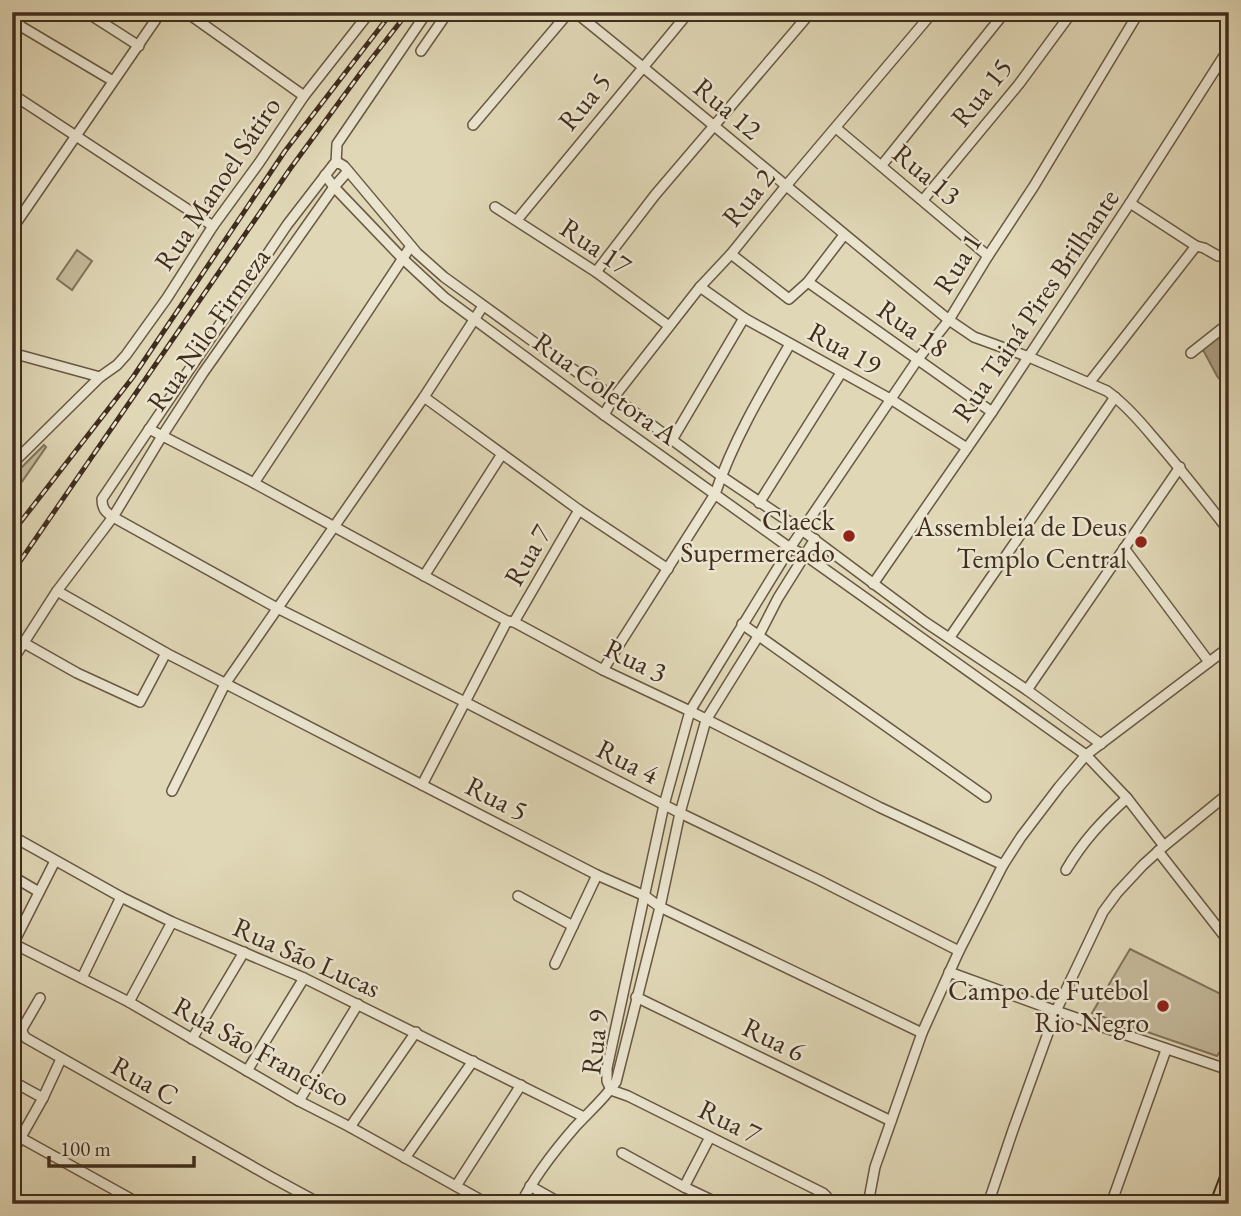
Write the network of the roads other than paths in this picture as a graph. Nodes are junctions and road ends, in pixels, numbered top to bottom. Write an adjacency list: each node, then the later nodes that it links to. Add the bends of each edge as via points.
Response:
1 (24, 12): 18 (street)
2 (86, 12): 19 (street)
3 (161, 12): 19 (street)
4 (186, 12): 25 (street)
5 (370, 12): 25 (street, Rua Manoel Sátiro)
6 (426, 12): 30 (street, via 337,144)
7 (448, 12): 21 (street)
8 (569, 12): 26 (street)
9 (575, 12): 22 (street, Rua 12)
10 (689, 12): 22 (street, Rua 5)
11 (811, 12): 27 (street)
12 (933, 12): 28 (street, Rua 2)
13 (1005, 12): 31 (street)
14 (1072, 12): 36 (street, Rua 15)
15 (1139, 12): 46 (street, Rua 1)
16 (1222, 12): 17 (street)
17 (1229, 17)
18 (14, 26): 23 (street)
19 (139, 47): 23 (street)
20 (1229, 48): 37 (street, Rua Tainá Pires Brilhante)
21 (421, 51)
22 (643, 66): 27 (street, Rua 12); 39 (street, Rua 5)
23 (113, 81): 29 (street)
24 (12, 94): 29 (street)
25 (304, 96): 40 (street, Rua Manoel Sátiro)
26 (472, 125)
27 (713, 125): 35 (street, Rua 12); 49 (street)
28 (836, 128): 31 (street, Rua 13); 35 (street, Rua 2)
29 (75, 136): 40 (street); 41 (street)
30 (337, 163): 32 (street, Rua Coletora A); 33 (street, Rua Nilo Firmeza)
31 (881, 165): 36 (street, Rua 13)
32 (348, 171): 34 (street, Rua Nilo Firmeza); 43 (street, Rua Coletora A)
33 (325, 175): 34 (street, Rua Coletora A); 72 (street, Rua Nilo Firmeza)
34 (334, 187): 48 (street, Rua Coletora A); 73 (street, Rua Nilo Firmeza)
35 (785, 187): 42 (street, Rua 12); 45 (street, Rua 2)
36 (923, 200): 46 (street, Rua 13)
37 (1130, 203): 44 (street); 61 (street, Rua Tainá Pires Brilhante)
38 (495, 207): 39 (street, Rua 17)
39 (517, 220): 49 (street, Rua 17)
40 (214, 226): 64 (street, Rua Manoel Sátiro, via 126,355)
41 (12, 229)
42 (844, 235): 50 (street); 55 (street, Rua 12)
43 (411, 246): 48 (street); 52 (street, Rua Coletora A)
44 (1196, 246): 47 (street); 65 (street)
45 (731, 254): 50 (street, via 789,299); 51 (street, Rua 2)
46 (988, 256): 55 (street, Rua 1)
47 (1218, 256)
48 (402, 258): 54 (street, Rua Coletora A); 80 (street)
49 (596, 272): 57 (street, Rua 17)
50 (808, 282): 62 (street, Rua 18)
51 (701, 287): 53 (street, Rua 19); 57 (street, Rua 2)
52 (483, 306): 54 (street); 67 (street, Rua Coletora A)
53 (744, 318): 58 (street, Rua 19); 74 (street)
54 (474, 320): 66 (street); 71 (street, Rua Coletora A)
55 (949, 320): 61 (street, Rua 12, via 974,337); 62 (street, Rua 1)
56 (1229, 323): 60 (street)
57 (669, 326): 67 (street, Rua 2)
58 (790, 344): 63 (street, Rua 19); 79 (street)
59 (12, 353): 64 (street)
60 (1191, 353)
61 (1029, 357): 65 (street, Rua 12); 70 (street, Rua Tainá Pires Brilhante)
62 (918, 359): 69 (street, Rua 1); 70 (street, Rua 18)
63 (841, 373): 69 (street, Rua 19); 83 (street)
64 (100, 377): 77 (street, Rua Manoel Sátiro)
65 (1089, 383): 68 (street, Rua 12)
66 (424, 397): 76 (street); 86 (street)
67 (614, 397): 71 (street, Rua 2); 74 (street, Rua Coletora A)
68 (1115, 397): 78 (street, Rua 12); 103 (street)
69 (891, 400): 75 (street, Rua 19); 87 (street, Rua 1)
70 (992, 412): 75 (street, Rua Tainá Pires Brilhante)
71 (604, 415): 81 (street, Rua Coletora A)
72 (149, 429): 73 (street, Rua 3); 82 (street, Rua Nilo Firmeza)
73 (162, 436): 80 (street, Rua 3); 85 (street, Rua Nilo Firmeza)
74 (672, 440): 79 (street, Rua Coletora A)
75 (967, 449): 95 (street, Rua Tainá Pires Brilhante)
76 (502, 454): 84 (street); 94 (street)
77 (12, 464)
78 (1180, 467): 88 (street, Rua 12); 91 (street)
79 (721, 476): 81 (street); 83 (street, Rua Coletora A)
80 (254, 483): 86 (street, Rua 3)
81 (715, 494): 90 (street, Rua Coletora A); 93 (street)
82 (102, 499): 85 (street, Rua 4, via 106,513)
83 (759, 503): 87 (street, Rua Coletora A)
84 (579, 510): 93 (street); 100 (street, Rua 7)
85 (113, 517): 96 (street, Rua Nilo Firmeza); 98 (street, Rua 4)
86 (334, 527): 94 (street, Rua 3); 98 (street)
87 (803, 531): 89 (street, Rua Coletora A); 90 (street, Rua 9)
88 (1229, 531)
89 (815, 539): 92 (street, Rua 9); 95 (street, Rua Coletora A)
90 (790, 548): 92 (street, Rua Coletora A); 101 (street, Rua 9)
91 (1124, 548): 108 (street); 111 (street)
92 (805, 555): 99 (street, Rua Coletora A); 102 (street, Rua 9)
93 (668, 569): 109 (street)
94 (424, 576): 100 (street, Rua 3)
95 (873, 584): 97 (street, Rua Coletora A)
96 (57, 591): 104 (street, Rua Nilo Firmeza); 106 (street, Rua 5)
97 (891, 597): 99 (street); 103 (street, Rua Coletora A)
98 (277, 608): 110 (street); 112 (street, Rua 4)
99 (883, 611): 116 (street, Rua Coletora A)
100 (511, 622): 109 (street, Rua 3); 112 (street, Rua 7)
101 (742, 624): 102 (street); 113 (street, Rua 9)
102 (759, 635): 114 (street, Rua 9); 120 (street)
103 (950, 637): 111 (street, Rua Coletora A)
104 (24, 643): 106 (street, via 140,702); 107 (street, Rua Nilo Firmeza)
105 (1229, 647): 108 (street)
106 (166, 653): 110 (street, Rua 5)
107 (12, 661)
108 (1209, 662): 115 (street)
109 (604, 670): 113 (street, Rua 3)
110 (225, 684): 117 (street, Rua 5); 118 (street)
111 (1027, 690): 115 (street, Rua Coletora A)
112 (465, 702): 117 (street, Rua 7); 122 (street, Rua 4)
113 (690, 711): 114 (street, Rua 3); 122 (street, Rua 9)
114 (706, 720): 123 (street, Rua 9); 127 (street, Rua 3)
115 (1101, 744): 116 (street)
116 (1086, 755): 121 (street, Rua Coletora A); 127 (street)
117 (422, 785): 129 (street, Rua 5)
118 (172, 791)
119 (1229, 793): 125 (street)
120 (986, 797)
121 (1127, 798): 125 (street, Rua Coletora A); 128 (street, via 1097,826)
122 (664, 805): 123 (street, Rua 4); 133 (street, Rua 9)
123 (680, 813): 135 (street, Rua 9); 140 (street, Rua 4)
124 (12, 836): 126 (street, Rua São Lucas)
125 (1161, 849): 138 (street, Rua Coletora A); 150 (street, via 1116,892 1103,912)
126 (55, 861): 131 (street); 134 (street, Rua São Lucas)
127 (1003, 865): 140 (street)
128 (1066, 870)
129 (597, 875): 133 (street, Rua 5); 137 (street)
130 (12, 876): 131 (street)
131 (39, 892): 139 (street)
132 (518, 896): 137 (street)
133 (645, 896): 135 (street, Rua 5); 161 (street, Rua 9, via 607,1068)
134 (121, 897): 136 (street, Rua São Lucas); 144 (street)
135 (660, 907): 146 (street, Rua 9); 152 (street, Rua 5)
136 (172, 922): 141 (street, Rua São Lucas); 148 (street)
137 (573, 926): 142 (street)
138 (1229, 942)
139 (13, 943): 144 (street, Rua São Francisco)
140 (959, 951): 143 (street)
141 (244, 952): 145 (street, Rua São Lucas); 153 (street)
142 (555, 964)
143 (949, 972): 150 (street); 152 (street)
144 (82, 978): 148 (street, Rua São Francisco)
145 (304, 978): 149 (street, Rua São Lucas); 158 (street)
146 (636, 997): 161 (street, Rua 9, via 620,1072); 165 (street, Rua 6)
147 (40, 998): 155 (street, Rua C, via 23,1034)
148 (130, 1002): 153 (street, Rua São Francisco)
149 (358, 1004): 151 (street, Rua São Lucas); 163 (street)
150 (1056, 1011): 154 (street); 184 (street)
151 (416, 1032): 156 (street, Rua São Lucas); 166 (street)
152 (922, 1033): 165 (street)
153 (192, 1039): 158 (street, Rua São Francisco)
154 (1166, 1050): 157 (street); 185 (street)
155 (61, 1059): 162 (street); 179 (street, Rua C)
156 (473, 1061): 160 (street, Rua São Lucas); 171 (street)
157 (1229, 1070)
158 (247, 1071): 163 (street, Rua São Francisco)
159 (12, 1081): 162 (street)
160 (521, 1084): 164 (street, Rua São Lucas); 173 (street)
161 (606, 1096): 164 (street); 167 (street, Rua 7, via 628,1096)
162 (43, 1098): 168 (street)
163 (299, 1101): 166 (street, Rua São Francisco)
164 (584, 1117): 174 (street)
165 (891, 1121): 177 (street)
166 (350, 1127): 171 (street, Rua São Francisco)
167 (710, 1137): 175 (street); 176 (street, Rua 7, via 823,1193)
168 (21, 1138): 169 (street); 178 (street)
169 (12, 1153)
170 (622, 1153): 175 (street)
171 (405, 1158): 173 (street, Rua São Francisco)
172 (1229, 1175): 186 (main road)
173 (456, 1186): 180 (street, Rua São Francisco)
174 (530, 1186): 181 (street); 182 (street)
175 (684, 1187): 183 (street)
176 (827, 1201)
177 (868, 1202)
178 (140, 1204)
179 (321, 1204)
180 (488, 1204)
181 (520, 1204)
182 (562, 1204)
183 (720, 1204)
184 (988, 1204)
185 (1111, 1204)
186 (1218, 1204)

